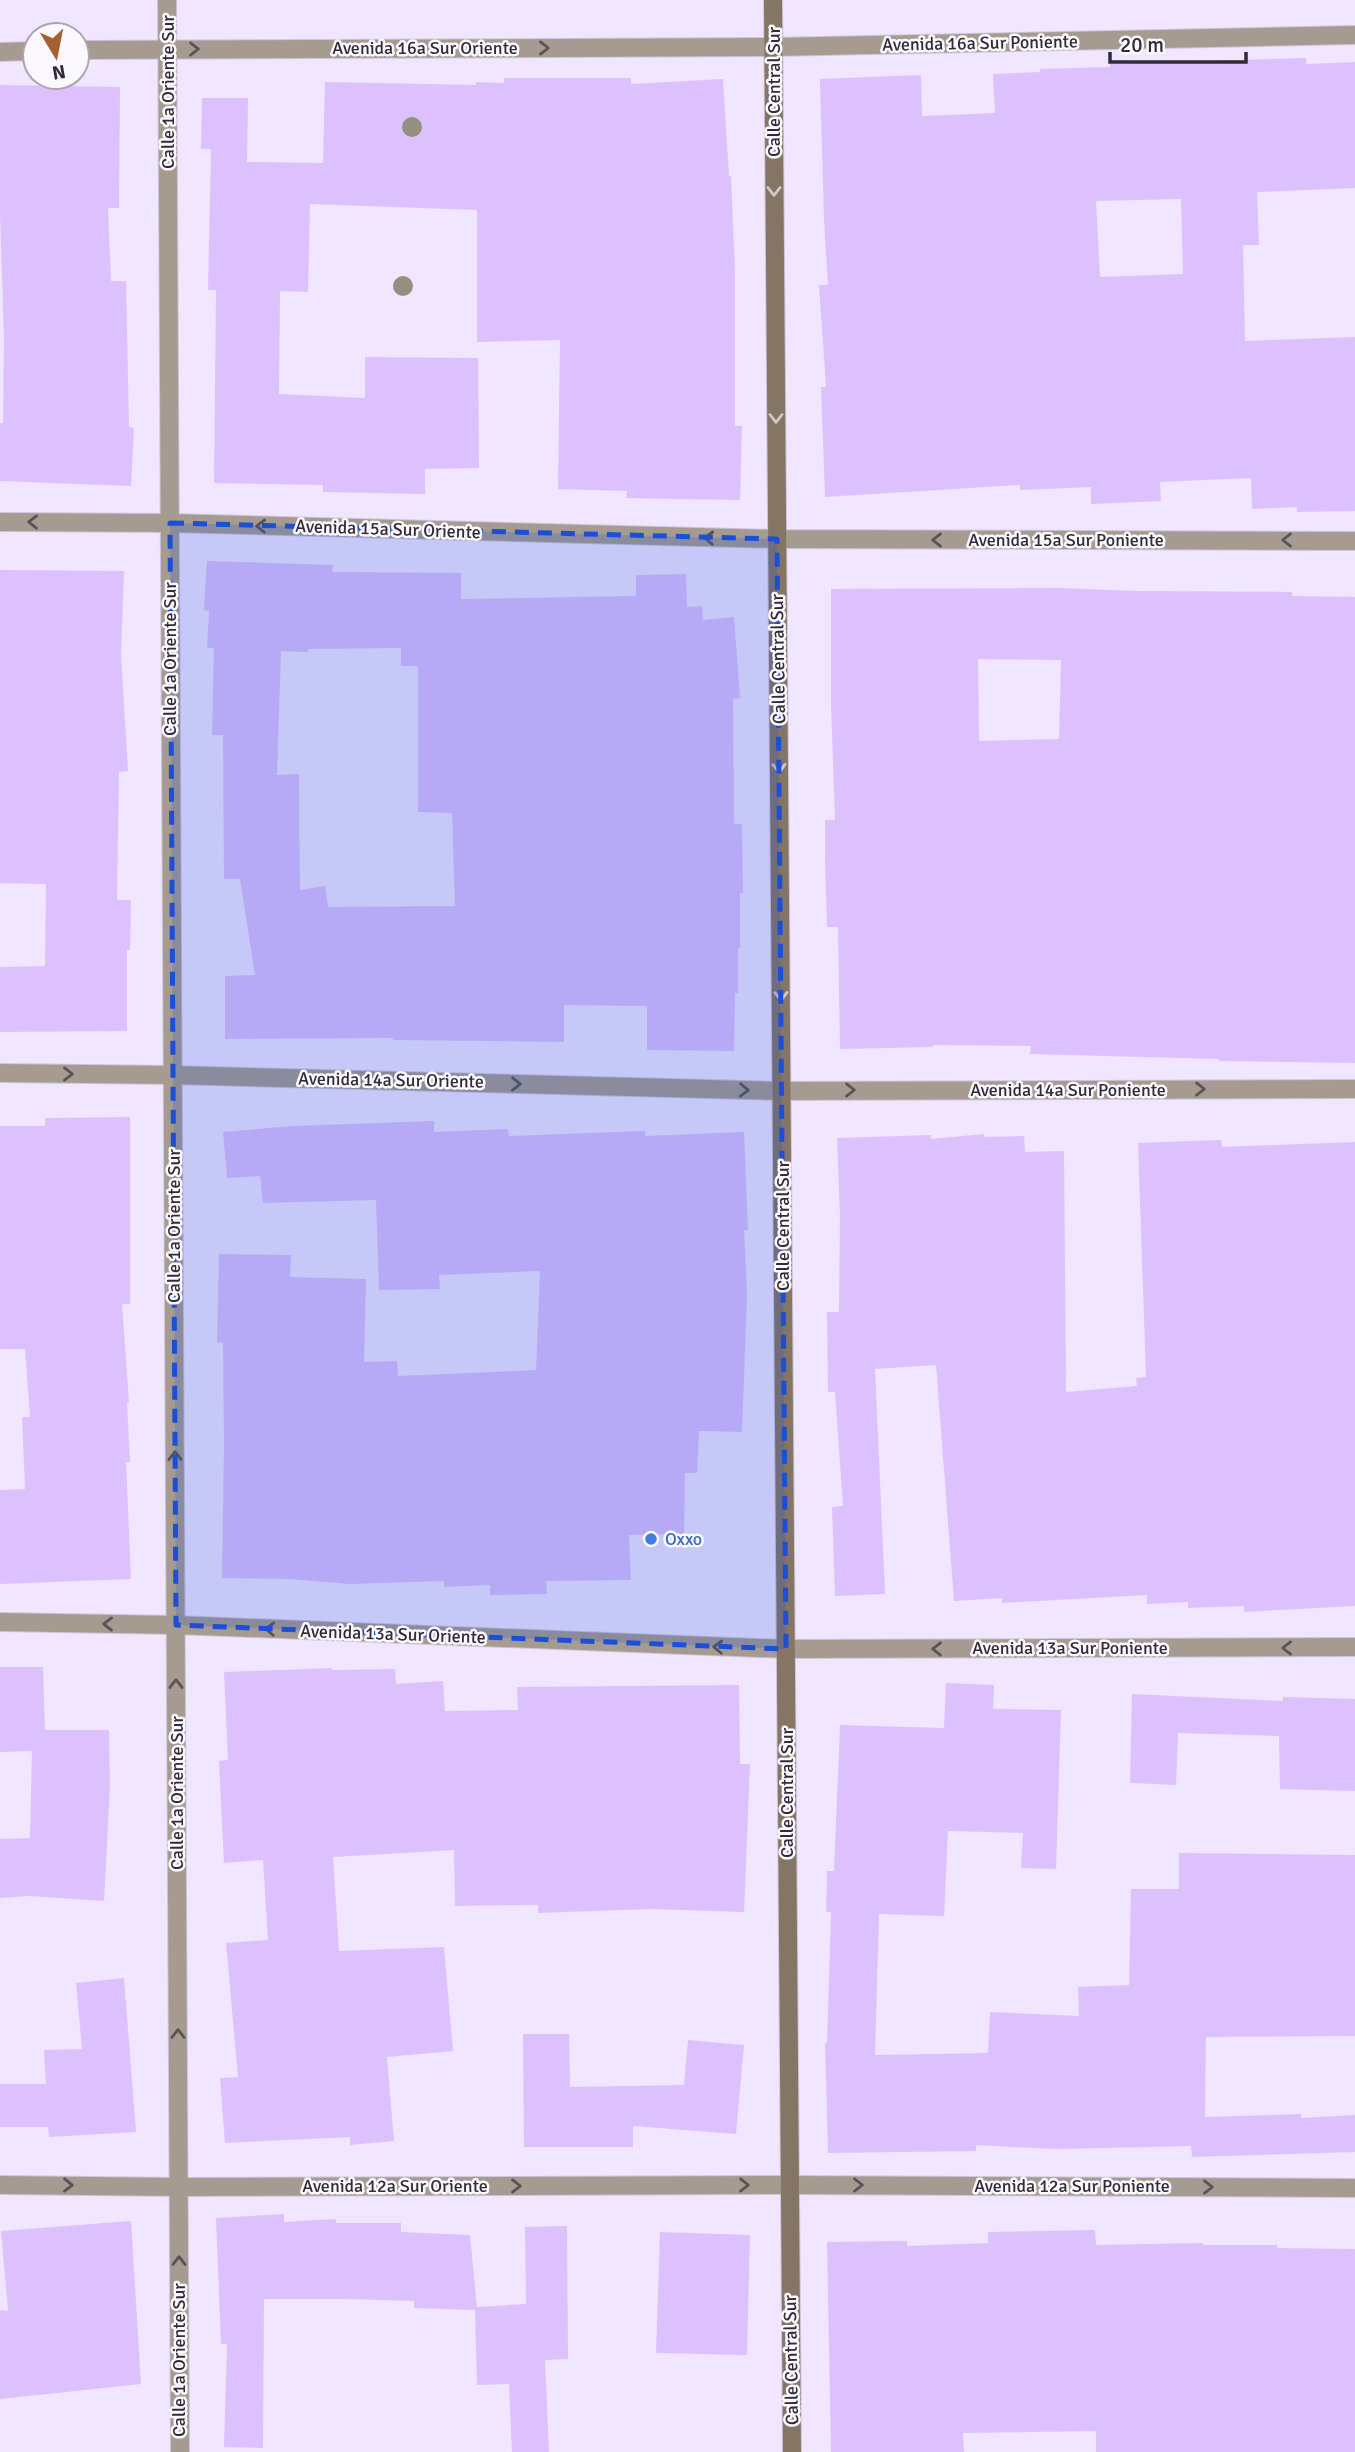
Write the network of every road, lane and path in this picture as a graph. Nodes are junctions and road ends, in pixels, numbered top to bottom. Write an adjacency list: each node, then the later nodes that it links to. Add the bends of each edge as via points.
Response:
1 (167, 0): 5 (street, Calle 1a Oriente Sur)
2 (773, 0): 4 (street, Calle Central Sur)
3 (1355, 35): 4 (street, Avenida 16a Sur Poniente)
4 (773, 47): 5 (street, Avenida 16a Sur Oriente, one-way to 4); 11 (street, Calle Central Sur, one-way to 11)
5 (167, 49): 7 (street, Avenida 16a Sur Oriente); 10 (street, Calle 1a Oriente Sur)
6 (21, 51): 8 (street)
7 (91, 51)
8 (0, 52)
9 (0, 522): 10 (street, Avenida 15a Sur Oriente, one-way to 9)
10 (170, 523): 11 (street, Avenida 15a Sur Oriente, one-way to 10); 14 (street, Calle 1a Oriente Sur)
11 (777, 539): 12 (street, Avenida 15a Sur Poniente, one-way to 11); 16 (street, Calle Central Sur, one-way to 16)
12 (1355, 541)
13 (0, 1073): 14 (street, Avenida 14a Sur Oriente, one-way to 14)
14 (173, 1075): 16 (street, Avenida 14a Sur Oriente, one-way to 16); 18 (street, Calle 1a Oriente Sur, one-way to 14)
15 (1355, 1089): 16 (street, Avenida 14a Sur Poniente, one-way to 15)
16 (782, 1091): 20 (street, Calle Central Sur)
17 (0, 1622): 18 (street, Avenida 13a Sur Oriente, one-way to 17)
18 (176, 1625): 20 (street, Avenida 13a Sur Oriente, one-way to 18); 23 (street, Calle 1a Oriente Sur, one-way to 18)
19 (1355, 1647): 20 (street, Avenida 13a Sur Poniente, one-way to 20)
20 (786, 1649): 22 (street, Calle Central Sur)
21 (0, 2185): 23 (street, Avenida 12a Sur Oriente, one-way to 23)
22 (790, 2185): 23 (street, Avenida 12a Sur Oriente, one-way to 22); 24 (street, Avenida 12a Sur Poniente, one-way to 24); 26 (street, Calle Central Sur)
23 (178, 2187): 25 (street, Calle 1a Oriente Sur, one-way to 23)
24 (1355, 2188)
25 (180, 2452)
26 (792, 2452)

